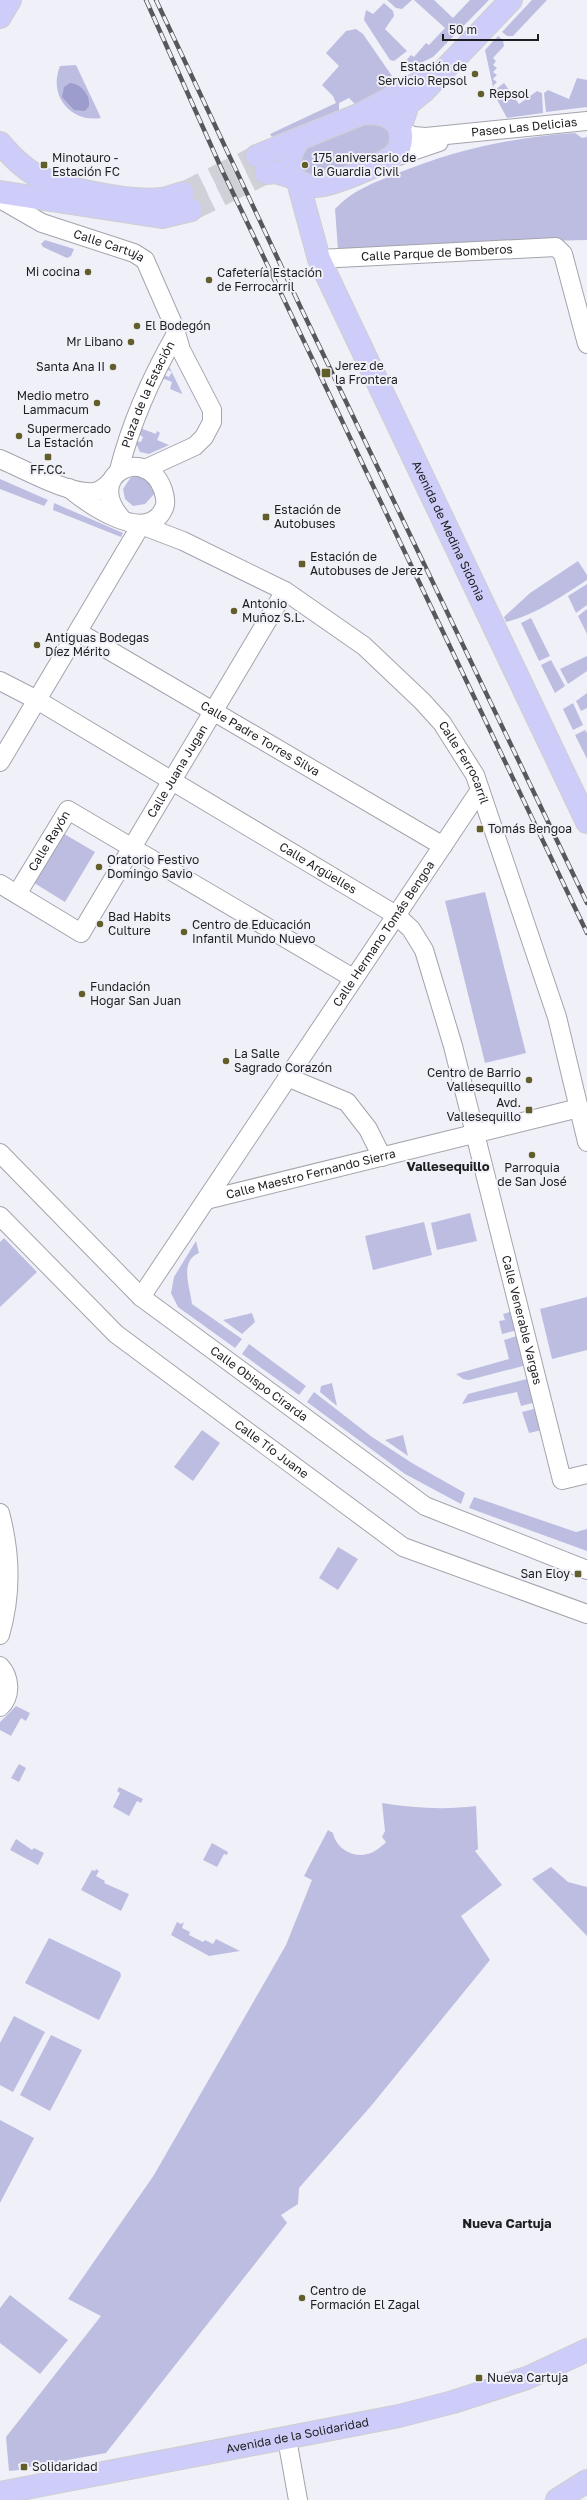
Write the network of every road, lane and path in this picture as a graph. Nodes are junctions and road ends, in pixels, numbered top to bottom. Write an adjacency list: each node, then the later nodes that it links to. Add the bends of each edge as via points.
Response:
1 (10, 0): 3 (main road)
2 (511, 0): 4 (main road)
3 (0, 17)
4 (450, 61): 5 (main road, via 412,87); 7 (main road, via 424,91 408,104)
5 (361, 114): 7 (main road, via 384,115 394,120); 9 (main road)
6 (587, 121): 8 (street, Paseo Las Delicias)
7 (400, 129): 8 (street, Paseo Las Delicias, via 419,137); 11 (main road, via 400,145)
8 (461, 135): 11 (street, Paseo Las Delicias)
9 (298, 141): 12 (main road, Avenida de Medina Sidonia, via 291,151 289,160); 12 (main road, via 261,164)
10 (0, 143): 14 (main road, via 34,173 70,188 145,199 187,201 162,217)
11 (389, 159): 13 (main road)
12 (297, 180): 13 (main road, via 314,186); 16 (main road, Avenida de Medina Sidonia)
13 (336, 181): 16 (main road, via 318,206)
14 (0, 192)
15 (0, 199): 18 (street, Calle Cartuja, via 42,223 134,253 145,260)
16 (316, 249): 17 (street, Calle Parque de Bomberos, via 556,247 563,254); 36 (main road, Avenida de Medina Sidonia)
17 (582, 310): 19 (street)
18 (176, 334): 21 (street, Plaza de la Estación, via 212,410 212,422 204,437 195,446); 22 (street, Plaza de la Estación, via 127,440)
19 (587, 344)
20 (0, 459): 23 (street)
21 (145, 469): 22 (street, via 128,466); 24 (street, via 162,485)
22 (115, 476): 23 (street, via 101,490 94,492); 25 (street, via 110,502)
23 (70, 488): 25 (street, via 86,503)
24 (165, 506): 26 (street, via 156,520); 27 (street, via 168,518)
25 (123, 520): 26 (street)
26 (141, 525): 27 (street, Calle Ferrocarril); 29 (street)
27 (183, 541): 28 (street, Calle Ferrocarril)
28 (285, 591): 32 (street, Calle Juana Jugan); 35 (street, Calle Ferrocarril, via 364,646 422,701 442,723 459,748 475,775)
29 (78, 632): 31 (street); 32 (street, Calle Padre Torres Silva)
30 (0, 681): 31 (street, Calle Argüelles)
31 (37, 700): 33 (street); 34 (street, Calle Argüelles)
32 (213, 711): 34 (street, Calle Juana Jugan); 37 (street, Calle Padre Torres Silva)
33 (0, 762)
34 (173, 780): 38 (street, Calle Juana Jugan); 41 (street, Calle Argüelles)
35 (480, 790): 37 (street, Calle Hermano Tomás Bengoa); 44 (street, Calle Ferrocarril, via 557,1017)
36 (587, 822)
37 (443, 846): 41 (street, Calle Hermano Tomás Bengoa)
38 (132, 848): 40 (street, Calle Rayón, via 68,810); 40 (street, Calle Juana Jugan, via 82,933); 42 (street)
39 (0, 884): 40 (street)
40 (17, 894)
41 (396, 915): 42 (street, Calle Hermano Tomás Bengoa); 45 (street, Calle Argüelles, via 411,929 424,950)
42 (353, 978): 43 (street, Calle Hermano Tomás Bengoa)
43 (287, 1077): 48 (street, via 347,1102 368,1129); 49 (street, Calle Hermano Tomás Bengoa)
44 (581, 1103): 45 (street, Calle Maestro Fernando Sierra); 46 (street, Calle Ferrocarril)
45 (476, 1134): 48 (street, Calle Maestro Fernando Sierra); 52 (street, Calle Venerable Vargas, via 562,1480)
46 (587, 1142)
47 (0, 1153): 51 (street, Calle Obispo Cirarda)
48 (382, 1157): 49 (street, Calle Maestro Fernando Sierra)
49 (206, 1200): 51 (street, Calle Hermano Tomás Bengoa)
50 (0, 1216): 57 (street, Calle Tío Juane, via 116,1334 403,1546)
51 (141, 1297): 54 (street, Calle Obispo Cirarda, via 425,1506)
52 (587, 1474)
53 (0, 1513): 58 (street, via 7,1541 9,1575 8,1598)
54 (558, 1557): 55 (street, Calle Obispo Cirarda); 56 (street, Calle Obispo Cirarda)
55 (587, 1561)
56 (587, 1570)
57 (587, 1614)
58 (0, 1635)
59 (0, 1666): 60 (street, via 8,1682 8,1693)
60 (0, 1707)
61 (587, 2350): 62 (main road, Avenida de la Solidaridad, via 527,2378 453,2402)
62 (287, 2439): 64 (main road, Avenida de la Solidaridad); 65 (street)
63 (587, 2481): 66 (main road)
64 (0, 2493)
65 (298, 2500)
66 (557, 2500)

